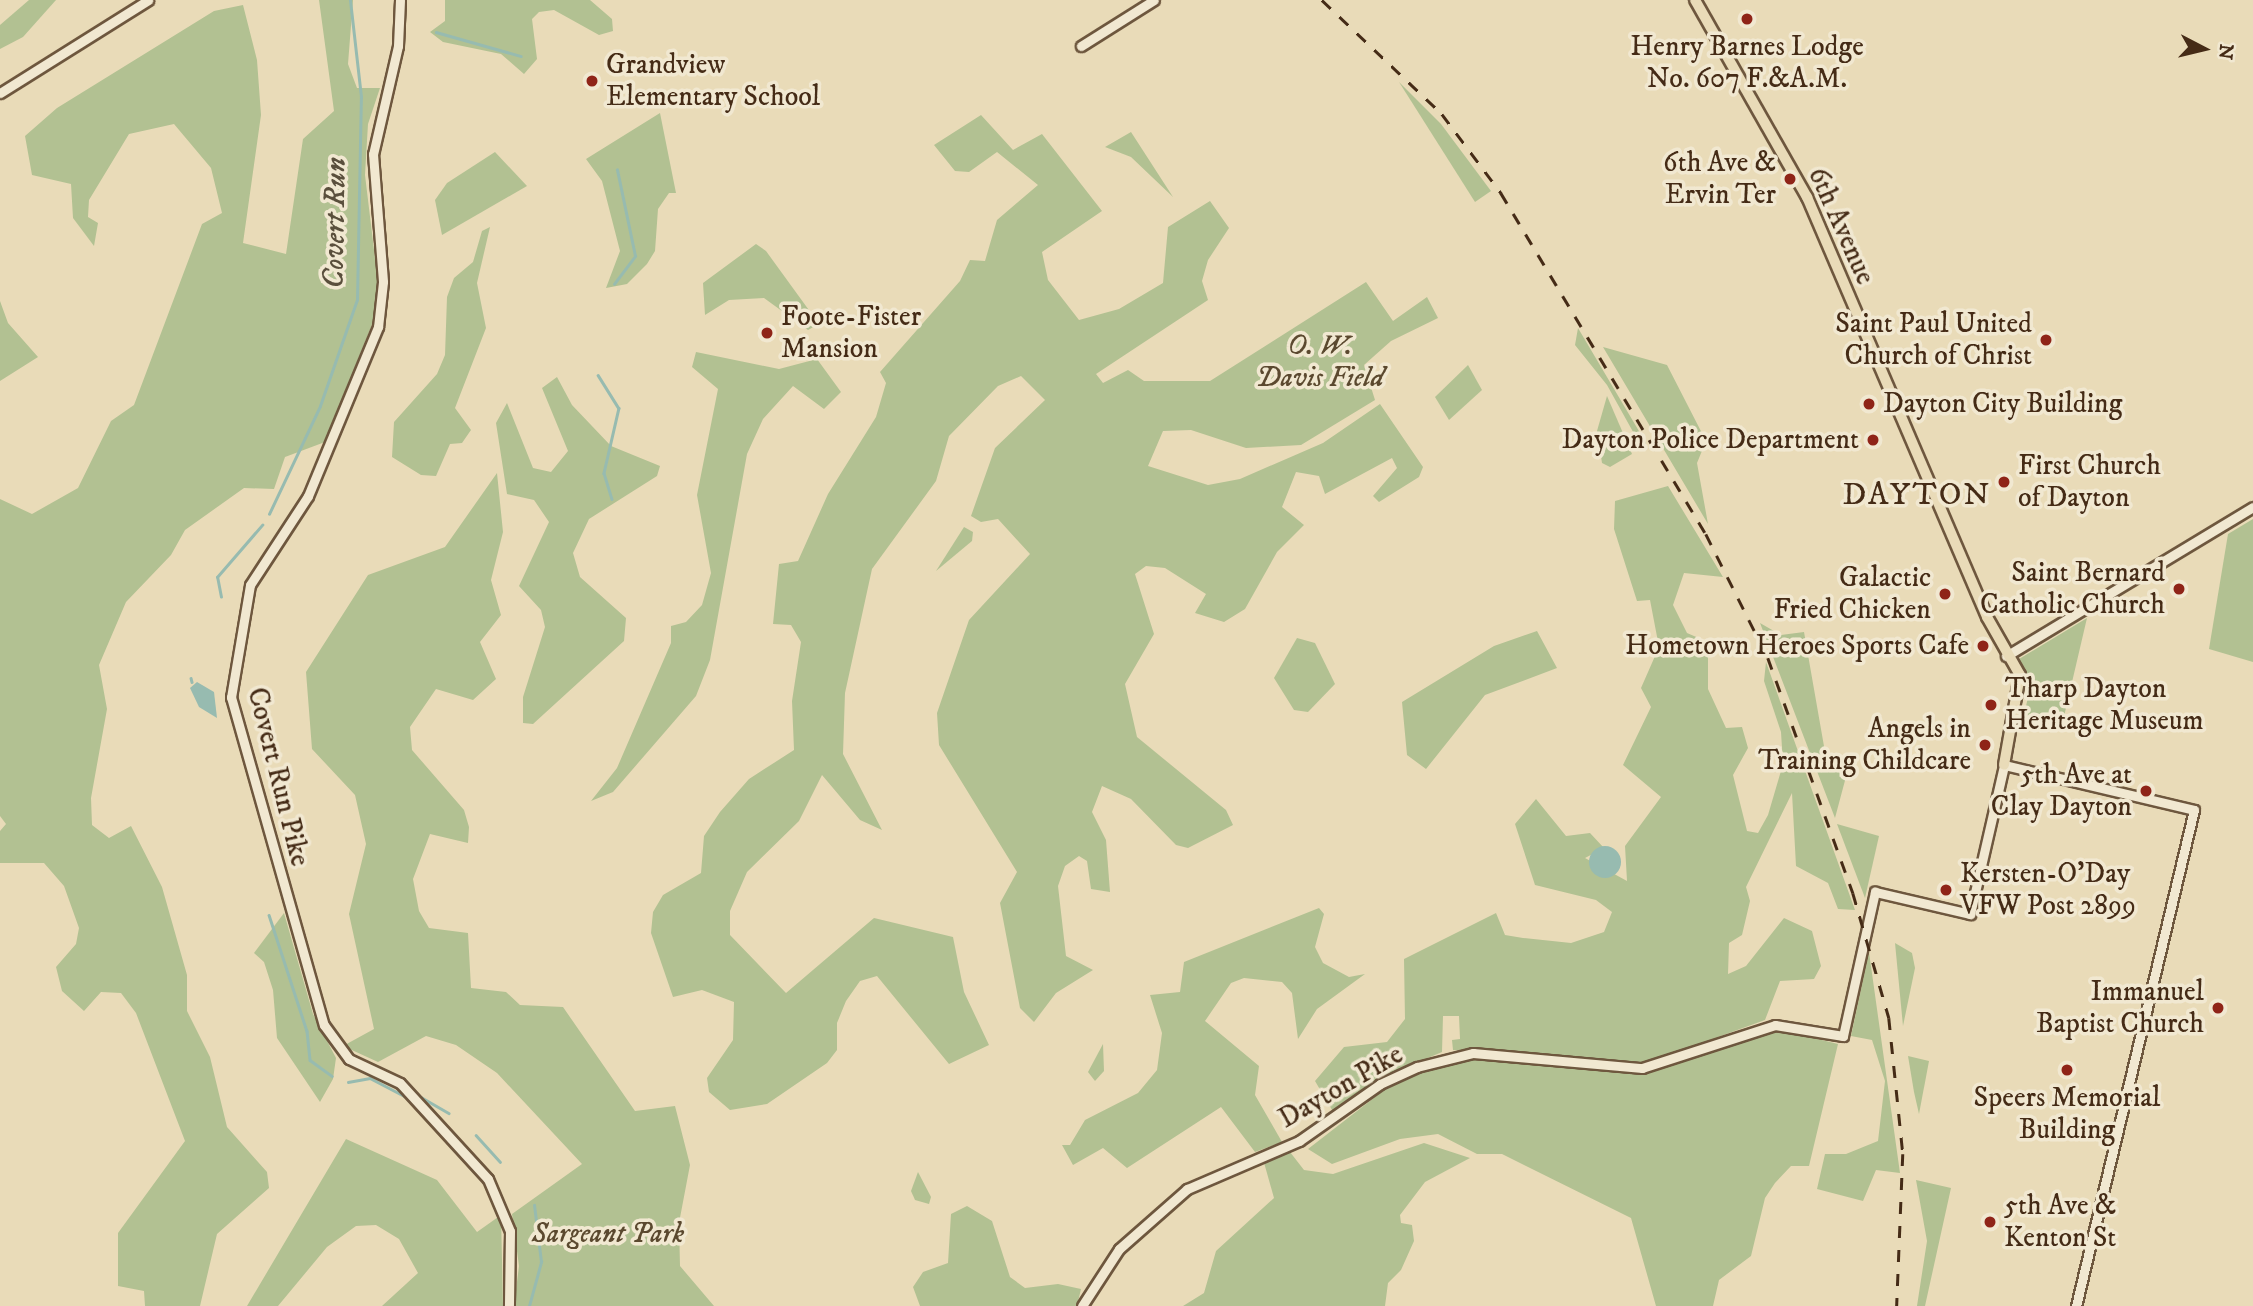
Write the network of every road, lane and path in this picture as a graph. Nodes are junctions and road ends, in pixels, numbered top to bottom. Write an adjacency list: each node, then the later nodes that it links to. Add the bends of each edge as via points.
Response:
1 (148, 0): 6 (street)
2 (400, 0): 11 (street, Covert Run Pike, via 398,46 373,154 381,317 308,496 251,583 231,696 324,1025 349,1059 406,1088 488,1180 510,1231)
3 (1154, 0): 5 (street)
4 (1695, 0): 8 (main road, 6th Avenue, via 1807,197)
5 (1081, 46)
6 (0, 93)
7 (2253, 507): 8 (street)
8 (2006, 656): 9 (main road, 6th Avenue, via 2021,681)
9 (2004, 765): 10 (street, 6th Avenue, via 1969,914 1874,891); 13 (street, via 2193,810)
10 (1843, 1036): 12 (street, Dayton Pike, via 1775,1025 1642,1068 1473,1053 1417,1067 1380,1084 1299,1142 1187,1189 1119,1249)
11 (509, 1306)
12 (1082, 1306)
13 (2077, 1306)

